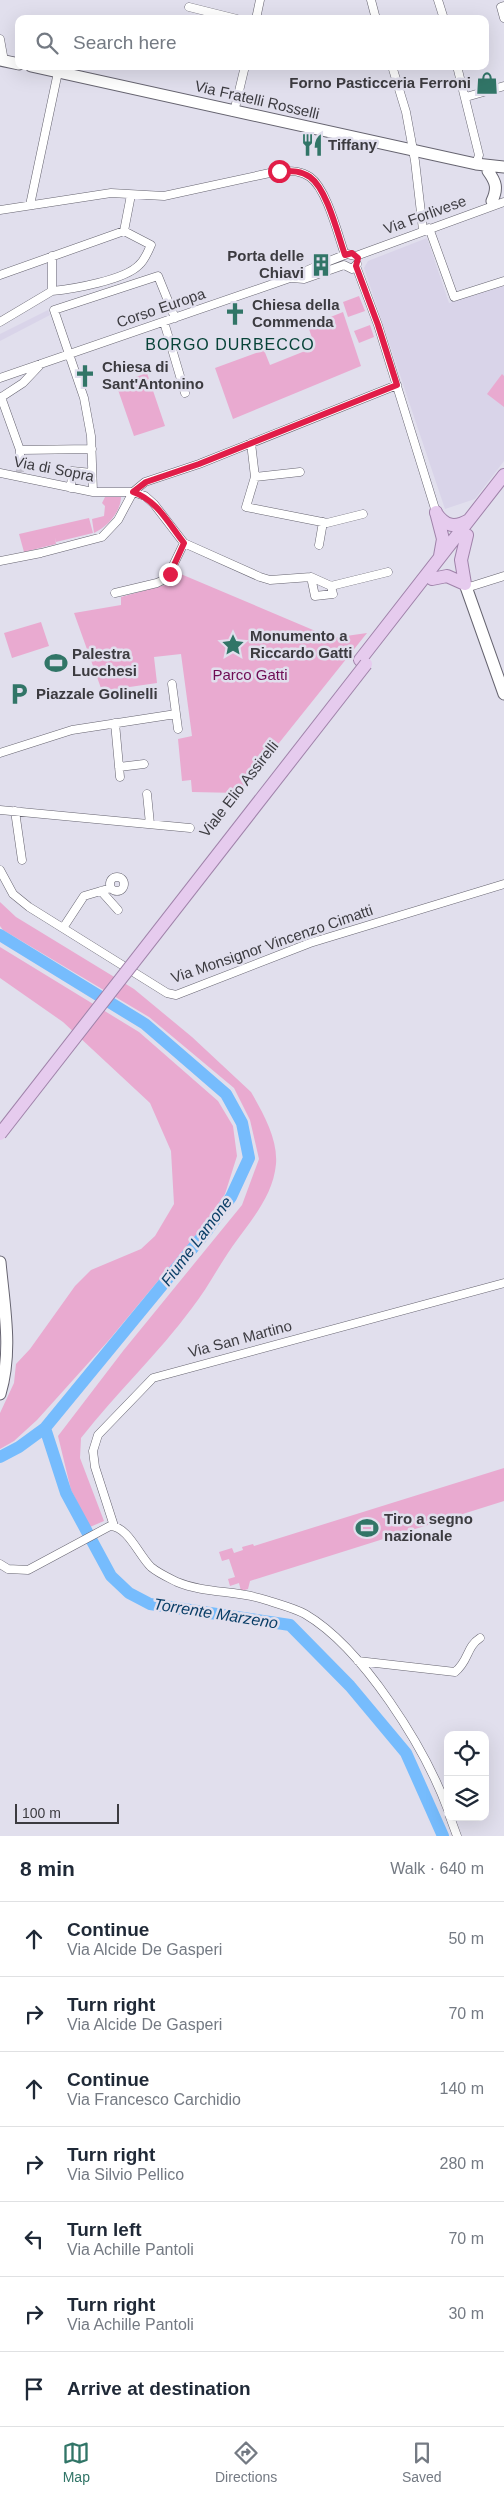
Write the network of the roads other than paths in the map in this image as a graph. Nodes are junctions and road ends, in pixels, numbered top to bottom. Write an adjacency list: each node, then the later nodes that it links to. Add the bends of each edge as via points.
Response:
1 (260, 0): 7 (street)
2 (371, 0): 8 (street)
3 (438, 0): 9 (street)
4 (504, 6): 10 (street, via 501,7)
5 (189, 7): 6 (street)
6 (221, 15)
7 (257, 15)
8 (375, 15)
9 (443, 15)
10 (504, 18)
11 (0, 39): 12 (street)
12 (2, 60): 13 (main road)
13 (15, 63)
14 (49, 70): 18 (main road, Via Fratelli Rosselli)
15 (244, 70): 21 (street)
16 (393, 70): 22 (street)
17 (458, 70): 20 (street)
18 (58, 72): 21 (main road, Via Fratelli Rosselli, via 171,95); 30 (street)
19 (504, 86): 20 (street)
20 (466, 97): 23 (street, via 479,155)
21 (234, 112): 22 (main road, Via Fratelli Rosselli)
22 (413, 150): 23 (main road, Via Fratelli Rosselli); 33 (street)
23 (476, 164): 24 (main road, Via Fratelli Rosselli); 25 (main road, Via Fratelli Rosselli)
24 (504, 167)
25 (488, 171): 26 (main road, Via Fratelli Rosselli); 31 (main road, via 496,184)
26 (504, 177)
27 (504, 188): 31 (main road)
28 (131, 195): 30 (street, via 111,193); 34 (street); 37 (street, via 164,196 279,171 295,171 309,176 320,188)
29 (504, 202): 31 (street, Via Forlivese)
30 (30, 204): 32 (street)
31 (488, 205): 33 (street, Via Forlivese)
32 (0, 210)
33 (426, 229): 36 (street, Via Forlivese); 41 (street, via 454,297)
34 (124, 231): 35 (street); 42 (street, via 151,245 141,264 130,273)
35 (52, 256): 40 (street); 42 (street)
36 (356, 256): 37 (street, Via Forlivese, via 350,253); 38 (street)
37 (344, 259): 38 (street, Via Forlivese, via 349,269); 39 (street, Via Forlivese)
38 (356, 266): 49 (street)
39 (323, 267): 43 (street, Corso Europa, via 206,310)
40 (0, 275)
41 (504, 281)
42 (52, 291): 44 (street)
43 (175, 318): 45 (street, Corso Europa); 46 (street, via 158,276 54,310)
44 (0, 322)
45 (164, 322): 46 (street, Corso Europa); 50 (street)
46 (68, 354): 47 (street, Corso Europa); 53 (street, via 84,398)
47 (42, 363): 48 (street, Corso Europa); 51 (street, Corso Europa, via 24,383)
48 (0, 378)
49 (397, 385): 52 (street); 65 (street)
50 (185, 393)
51 (0, 398): 54 (street)
52 (251, 443): 60 (street); 64 (street, via 146,482)
53 (92, 449): 54 (street); 58 (street)
54 (20, 450): 55 (street)
55 (20, 463)
56 (300, 472): 60 (street)
57 (0, 473): 61 (street, Via di Sopra, via 20,474)
58 (92, 473): 61 (street, via 72,472); 63 (street)
59 (504, 476): 67 (main road, Viale Elio Assirelli)
60 (255, 477): 68 (street, via 246,507)
61 (71, 488): 63 (street, Via di Sopra)
62 (504, 488): 69 (main road, Viale Elio Assirelli)
63 (93, 492): 64 (street, Via di Sopra)
64 (133, 492): 70 (street, via 154,504); 72 (street, via 118,520 102,537)
65 (436, 512): 67 (main road, via 442,521 453,526); 73 (main road, via 443,544)
66 (363, 514): 68 (street)
67 (470, 520): 73 (main road, Viale Elio Assirelli)
68 (323, 522): 71 (street)
69 (467, 535): 77 (main road, Viale Elio Assirelli); 79 (main road, via 461,560)
70 (184, 543): 76 (street, via 270,580); 80 (street, via 167,578)
71 (319, 546)
72 (0, 561)
73 (438, 561): 81 (main road, Viale Elio Assirelli)
74 (388, 572): 78 (street)
75 (504, 576): 79 (street)
76 (311, 578): 78 (street); 78 (street, via 316,596 333,594)
77 (432, 579): 79 (main road, via 447,576); 81 (main road, Viale Elio Assirelli)
78 (331, 586)
79 (465, 586): 83 (main road)
80 (115, 593)
81 (363, 662): 103 (main road, Viale Elio Assirelli); 104 (main road, Viale Elio Assirelli, bridge)
82 (172, 684): 84 (street)
83 (504, 694)
84 (176, 714): 85 (street); 86 (street)
85 (114, 723): 87 (street, via 72,730); 89 (street)
86 (178, 729)
87 (0, 754)
88 (144, 764): 89 (street)
89 (119, 767): 90 (street)
90 (120, 777)
91 (147, 794): 94 (street)
92 (0, 810): 93 (street)
93 (15, 812): 94 (street); 96 (street)
94 (150, 824): 95 (street)
95 (190, 828)
96 (22, 860)
97 (0, 870): 102 (street, Via Monsignor Vincenzo Cimatti, via 13,894)
98 (504, 884): 102 (street, Via Monsignor Vincenzo Cimatti, via 310,943 176,994 167,993)
99 (111, 888): 100 (street)
100 (101, 891): 101 (street); 102 (street, via 84,896)
101 (118, 910)
102 (63, 928)
103 (0, 1122)
104 (0, 1134)
105 (0, 1262): 107 (main road, via 8,1337 6,1374)
106 (504, 1283): 108 (street, Via San Martino, via 153,1378 98,1436 93,1451)
107 (0, 1394)
108 (112, 1526): 109 (street, via 23,1571); 111 (street, Via San Martino, via 124,1532 153,1569 198,1589 264,1599 304,1614 330,1632)
109 (0, 1564)
110 (480, 1638): 111 (street, via 472,1644 464,1665 455,1672)
111 (358, 1661): 112 (street, Via San Martino, via 425,1757)
112 (444, 1801)
113 (451, 1821): 114 (street)
114 (457, 1836)

